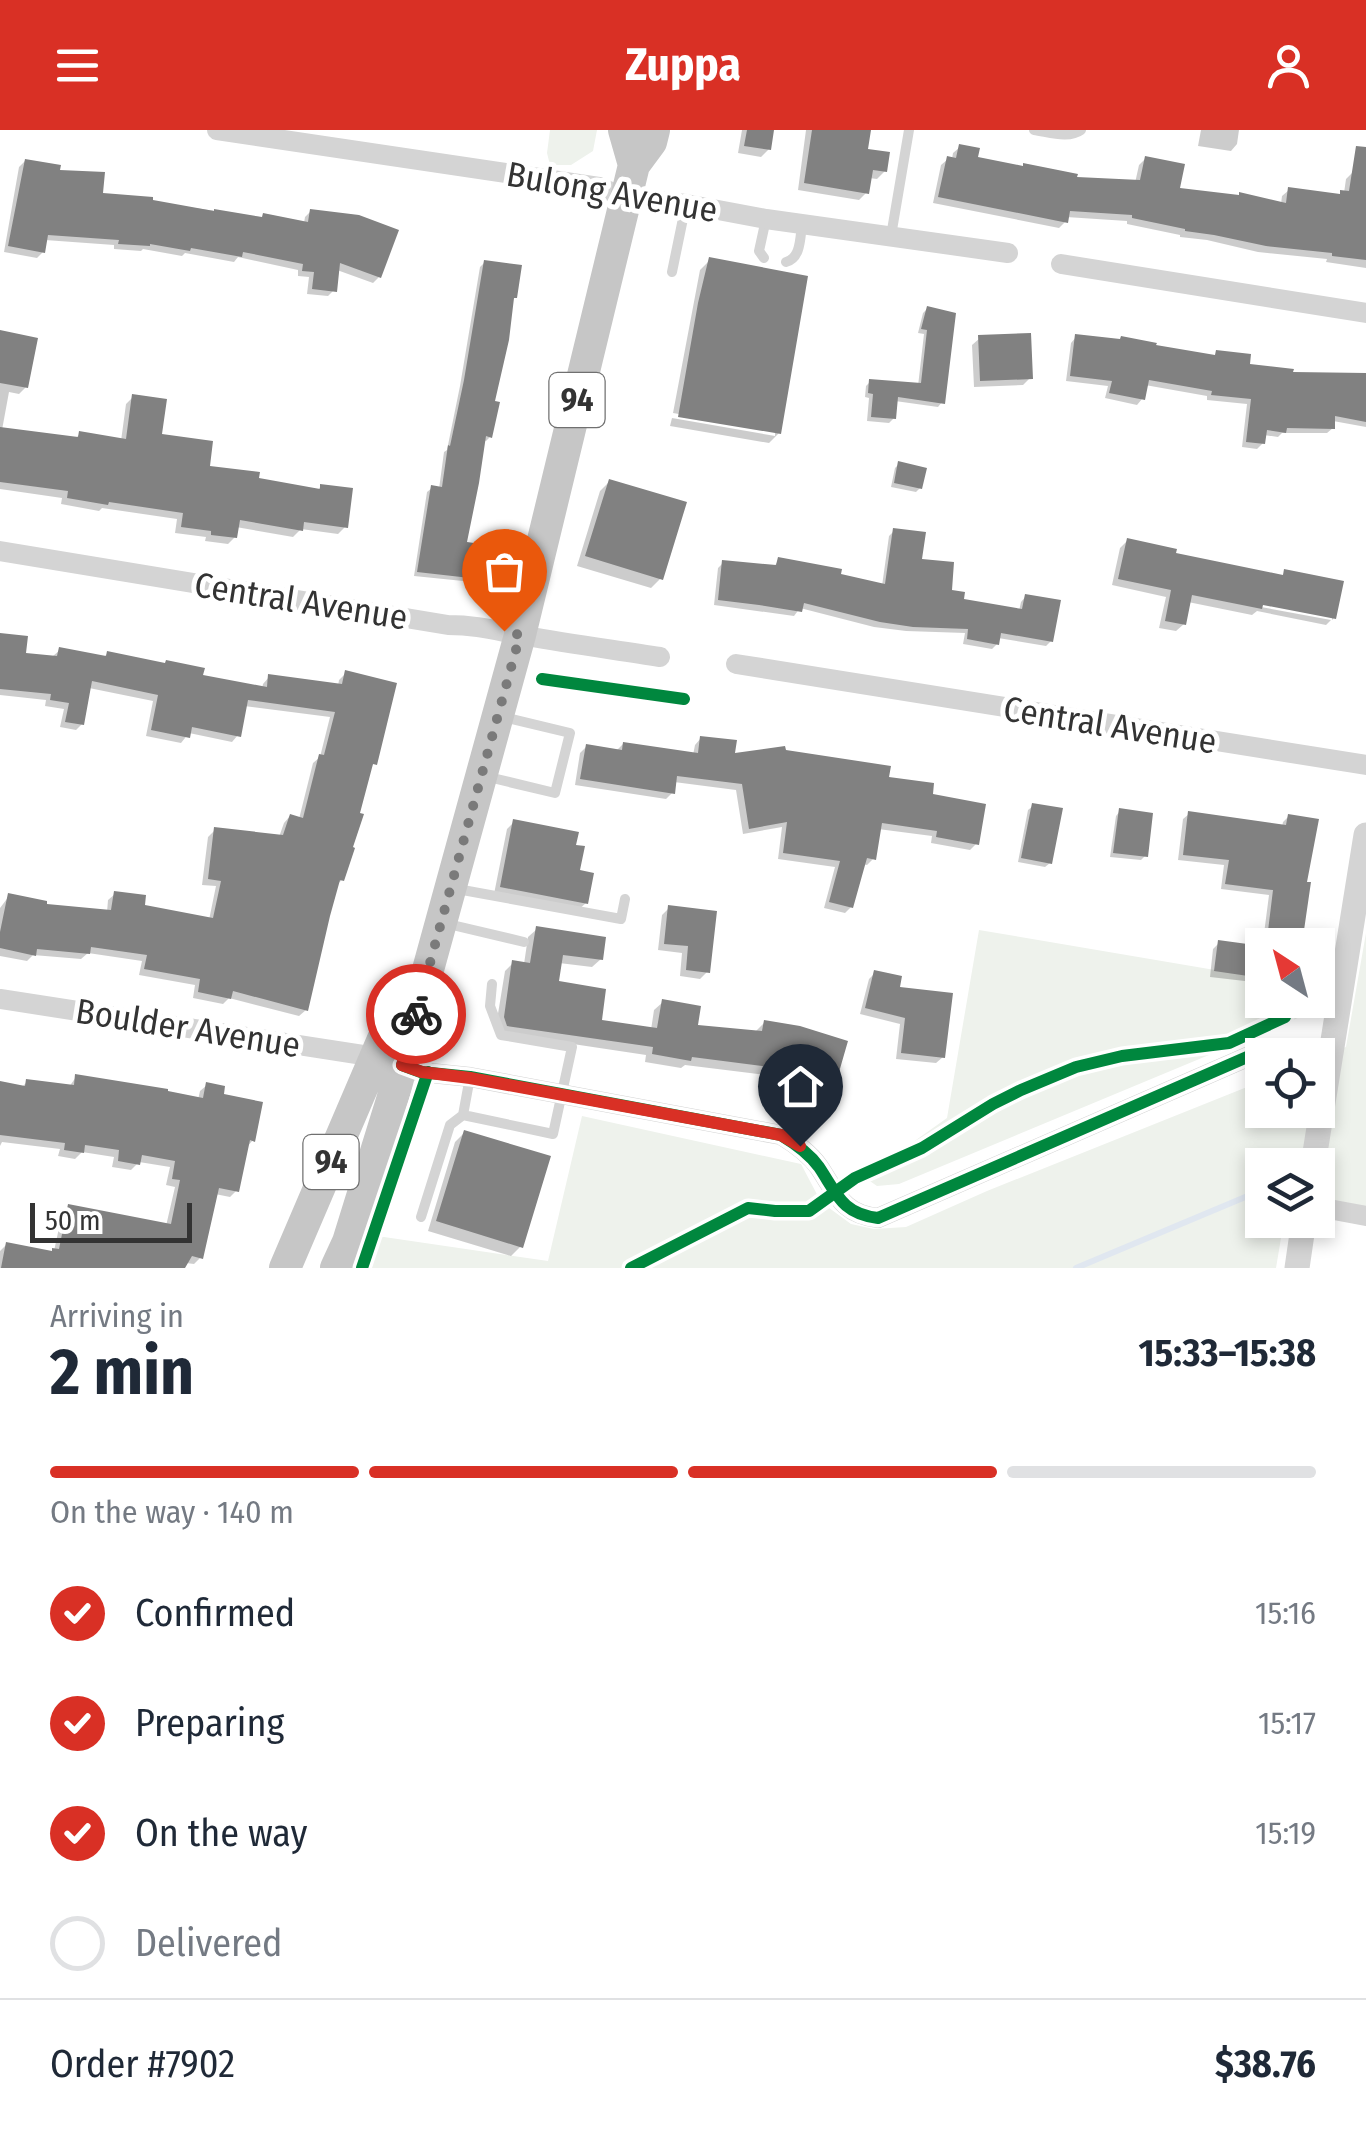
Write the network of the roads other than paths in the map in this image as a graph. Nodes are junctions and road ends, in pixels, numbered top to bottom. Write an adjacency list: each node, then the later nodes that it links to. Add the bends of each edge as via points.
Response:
1 (217, 130): 8 (street, Bulong Avenue, via 598,187)
2 (624, 130): 7 (highway, 94)
3 (654, 130): 7 (highway, 94)
4 (909, 130): 12 (lane)
5 (1034, 130): 6 (lane)
6 (1081, 130)
7 (634, 165): 8 (highway, 94)
8 (626, 198): 9 (street, Bulong Avenue); 20 (highway, 94)
9 (686, 204): 10 (street, Bulong Avenue); 17 (lane)
10 (766, 219): 11 (street, Bulong Avenue); 14 (lane, via 759,251)
11 (802, 224): 12 (street, Bulong Avenue); 15 (lane, via 797,255)
12 (891, 236): 13 (street, Bulong Avenue)
13 (1008, 253)
14 (764, 258)
15 (786, 262)
16 (1062, 264): 18 (street)
17 (672, 272)
18 (1366, 313)
19 (0, 551): 20 (street, Central Avenue)
20 (520, 635): 21 (street, Central Avenue); 23 (highway, 94)
21 (660, 657)
22 (736, 664): 24 (street, Central Avenue)
23 (498, 716): 25 (highway, 94); 25 (lane, via 570,734 555,793)
24 (1366, 766)
25 (481, 775): 27 (highway, 94)
26 (1366, 835): 33 (street)
27 (451, 877): 28 (lane, via 621,919); 29 (highway, 94)
28 (625, 898)
29 (437, 921): 30 (lane); 35 (highway, 94)
30 (524, 942)
31 (492, 984): 37 (lane, via 490,1006 501,1035 572,1047)
32 (0, 999): 35 (street, Boulder Avenue)
33 (1328, 1038)
34 (1245, 1058): 37 (street, Boulder Avenue, via 878,1218 849,1208 800,1146 781,1135)
35 (389, 1061): 36 (street, Boulder Avenue); 43 (highway, 94); 44 (highway, 94, via 348,1242)
36 (470, 1078): 37 (street, Boulder Avenue); 38 (lane)
37 (562, 1094): 38 (lane, via 553,1134)
38 (463, 1115): 40 (lane, via 450,1125)
39 (1335, 1210): 41 (street)
40 (421, 1216)
41 (1366, 1216)
42 (1301, 1238): 45 (street)
43 (285, 1268)
44 (336, 1268)
45 (1297, 1268)

